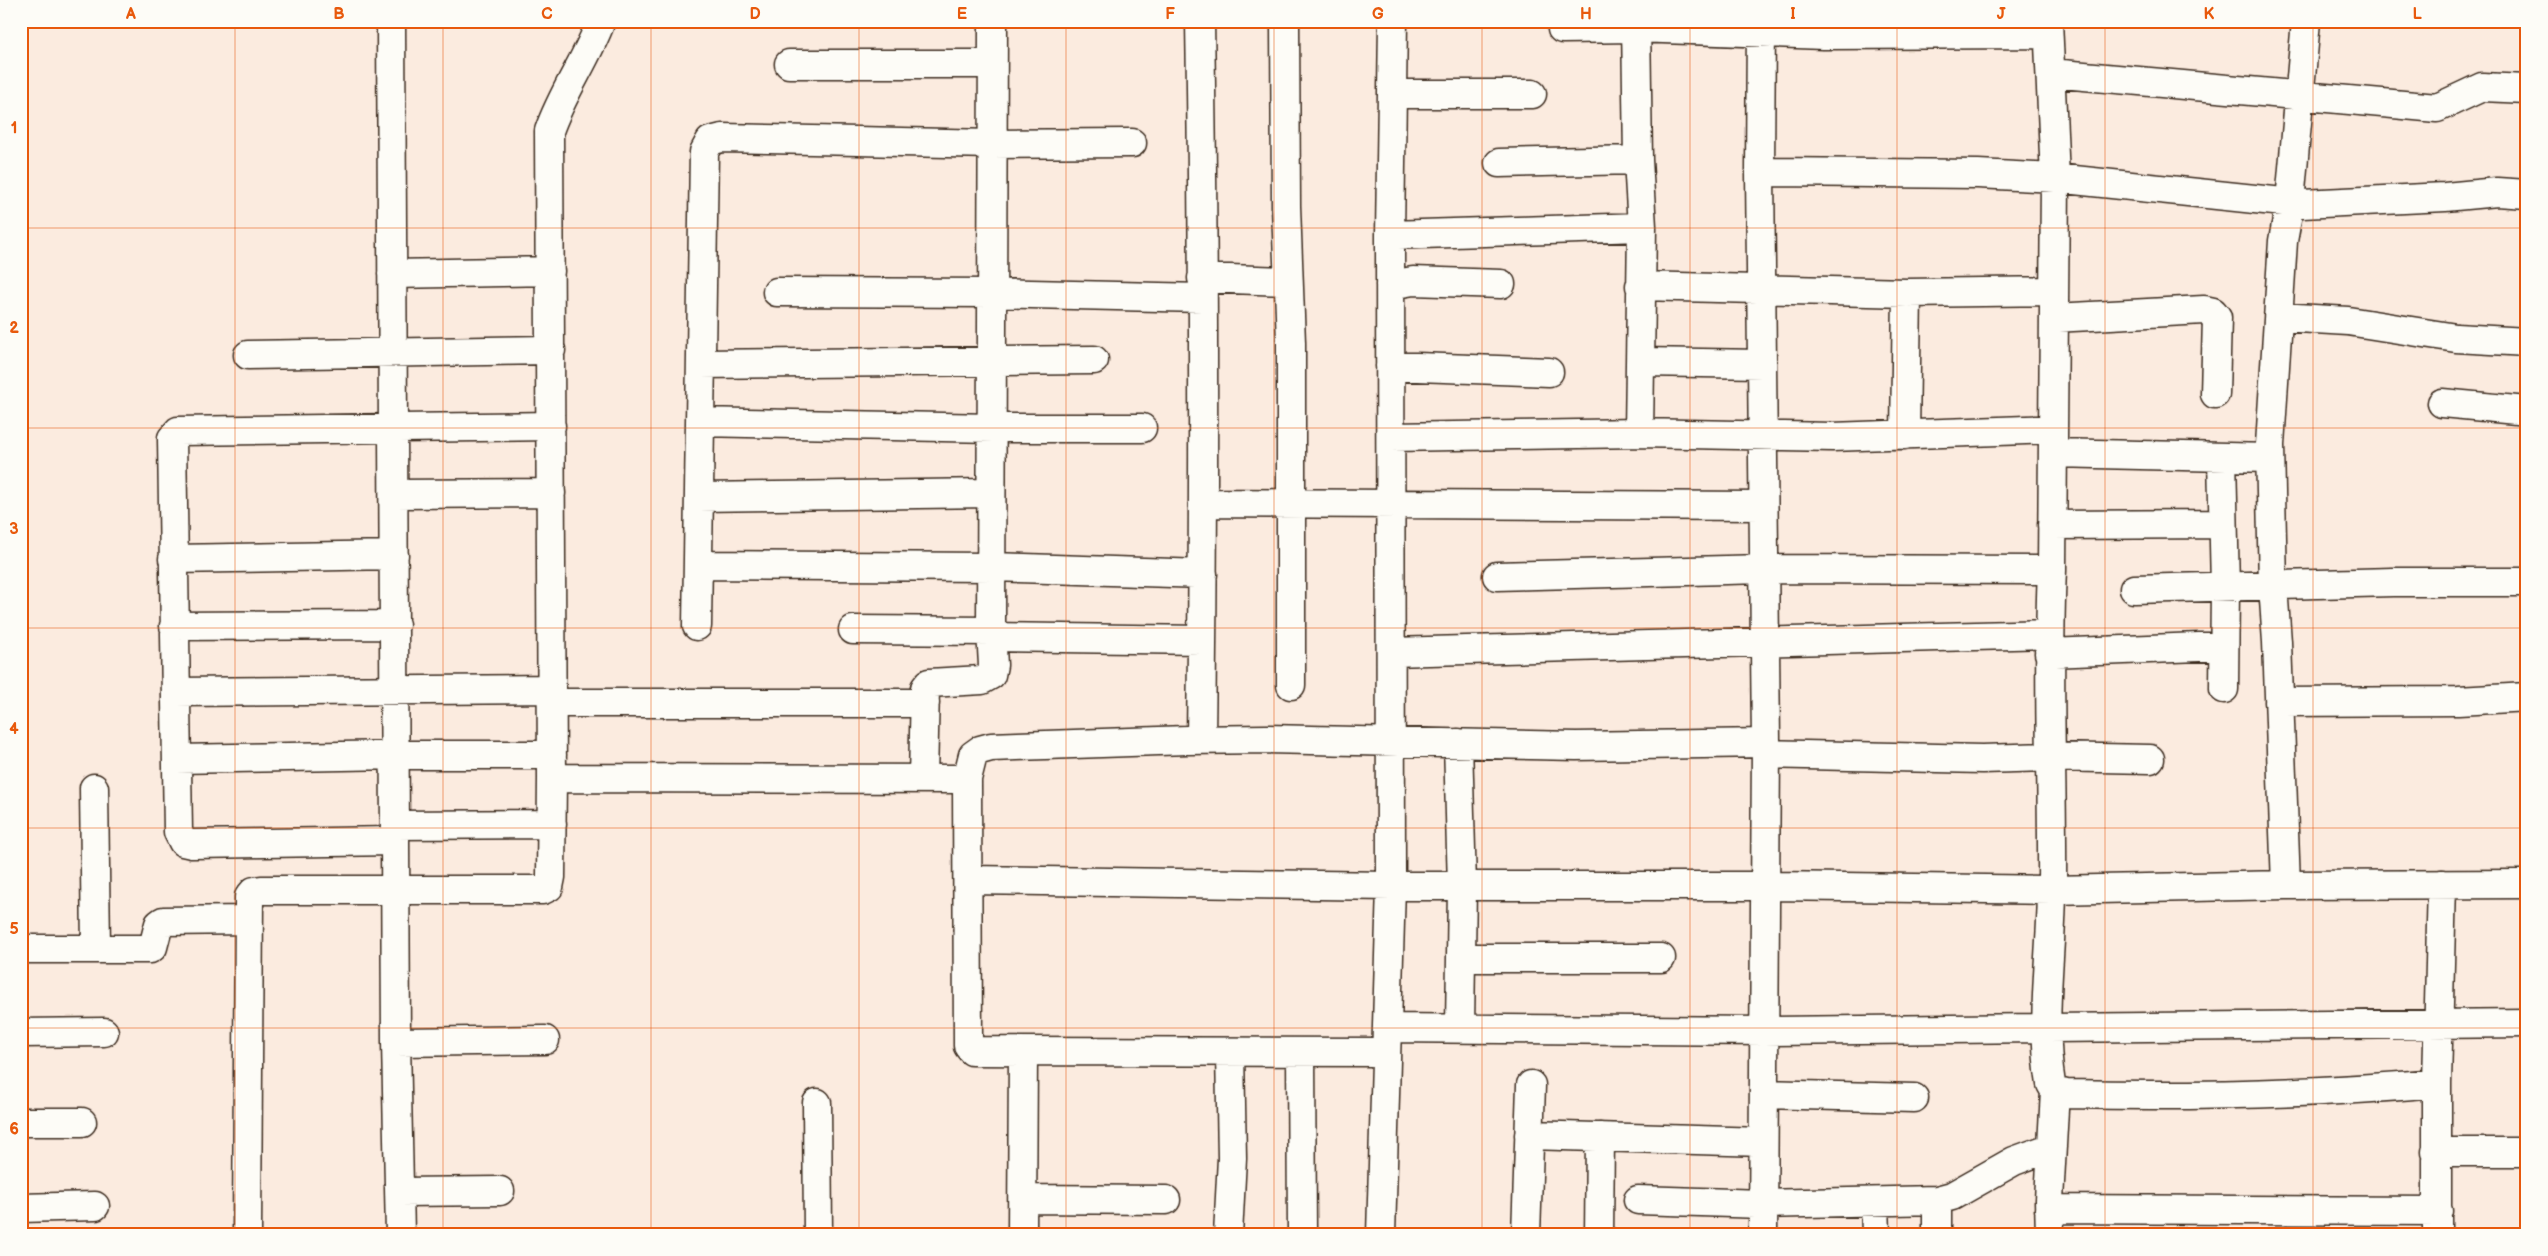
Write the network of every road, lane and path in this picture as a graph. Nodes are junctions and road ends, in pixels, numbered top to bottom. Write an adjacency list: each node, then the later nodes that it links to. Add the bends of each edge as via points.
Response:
1 (391, 21): 30 (street)
2 (601, 21): 29 (street, via 590,51 554,116 549,132)
3 (993, 21): 13 (street)
4 (1200, 21): 35 (street)
5 (1285, 21): 31 (street)
6 (1393, 21): 16 (street)
7 (2306, 21): 18 (street)
8 (1636, 25): 9 (street); 11 (street); 21 (street)
9 (1761, 27): 10 (street, via 1822,35); 23 (street)
10 (2048, 28): 14 (street)
11 (1562, 29)
12 (789, 64): 13 (street)
13 (992, 64): 20 (street)
14 (2051, 73): 18 (street); 24 (street)
15 (2527, 89): 18 (street, via 2482,88 2437,108)
16 (1392, 94): 17 (street); 28 (street)
17 (1532, 94)
18 (2298, 94): 26 (street)
19 (1132, 143): 20 (street)
20 (992, 144): 39 (street); 50 (street, via 722,138 710,141 704,152)
21 (1638, 160): 22 (street); 27 (street)
22 (1499, 163)
23 (1760, 172): 24 (street); 36 (street)
24 (2055, 178): 26 (street); 37 (street)
25 (2527, 194): 26 (street, via 2497,192 2436,198)
26 (2290, 202): 41 (street, via 2283,241)
27 (1642, 228): 28 (street); 34 (street)
28 (1390, 235): 33 (street)
29 (550, 271): 30 (street); 44 (street)
30 (392, 274): 45 (street)
31 (1288, 281): 35 (street); 74 (street, via 1291,343)
32 (1501, 284): 33 (street, via 1413,281)
33 (1390, 285): 52 (street)
34 (1640, 286): 36 (street); 49 (street)
35 (1202, 288): 39 (street); 73 (street)
36 (1761, 291): 40 (street); 51 (street)
37 (2053, 291): 40 (street); 42 (street)
38 (777, 292): 39 (street)
39 (992, 293): 47 (street)
40 (1907, 293): 64 (street)
41 (2279, 317): 43 (street, via 2348,321 2456,338); 68 (street)
42 (2054, 318): 54 (street, via 2213,312 2217,317); 66 (street)
43 (2527, 342)
44 (551, 350): 45 (street); 58 (street)
45 (393, 352): 46 (street); 59 (street)
46 (248, 354)
47 (992, 360): 48 (street); 50 (street); 60 (street)
48 (1094, 360)
49 (1640, 362): 51 (street); 62 (street)
50 (701, 364): 57 (street)
51 (1762, 364): 63 (street)
52 (1390, 366): 53 (street); 65 (street)
53 (1548, 372)
54 (2215, 394)
55 (2442, 403): 56 (street)
56 (2527, 411)
57 (700, 422): 60 (street); 72 (street)
58 (551, 426): 59 (street); 69 (street)
59 (394, 427): 71 (street); 80 (street, via 178,431 172,443)
60 (992, 428): 61 (street); 70 (street)
61 (1142, 428)
62 (1639, 433): 63 (street); 65 (street)
63 (1763, 434): 64 (street); 76 (street)
64 (1905, 435): 66 (street)
65 (1391, 437): 75 (street)
66 (2053, 441): 67 (street); 78 (street)
67 (2222, 457): 68 (street); 77 (street)
68 (2270, 458): 88 (street)
69 (551, 493): 71 (street); 105 (street)
70 (991, 493): 72 (street); 82 (street)
71 (394, 494): 79 (street)
72 (699, 497): 81 (street)
73 (1203, 503): 74 (street); 85 (street)
74 (1289, 504): 75 (street); 101 (street)
75 (1391, 506): 76 (street); 100 (street)
76 (1763, 506): 83 (street)
77 (2223, 524): 78 (street); 89 (street)
78 (2052, 526): 84 (street)
79 (394, 555): 80 (street); 91 (street)
80 (173, 559): 92 (street)
81 (698, 565): 82 (street); 93 (street)
82 (991, 567): 85 (street); 95 (street)
83 (1764, 569): 84 (street); 86 (street); 97 (street)
84 (2052, 570): 98 (street)
85 (1203, 574): 96 (street)
86 (1497, 576)
87 (2527, 582): 88 (street)
88 (2273, 586): 89 (street); 107 (street)
89 (2225, 587): 90 (street); 99 (street)
90 (2134, 590)
91 (395, 625): 92 (street); 103 (street)
92 (174, 626): 104 (street)
93 (697, 626)
94 (853, 630): 95 (street)
95 (991, 634): 96 (street); 108 (street, via 991,675 982,680 929,683 925,688)
96 (1202, 640): 109 (street)
97 (1765, 642): 98 (street); 100 (street); 112 (street)
98 (2049, 643): 99 (street); 114 (street)
99 (2224, 646): 102 (street)
100 (1391, 652): 110 (street)
101 (1291, 685)
102 (2224, 689)
103 (396, 690): 104 (street); 105 (street); 113 (street)
104 (176, 692): 115 (street)
105 (552, 696): 108 (street); 117 (street)
106 (2527, 697): 107 (street, via 2458,701)
107 (2279, 702): 126 (street)
108 (925, 703): 118 (street)
109 (1201, 740): 110 (street); 119 (street, via 991,747 973,755)
110 (1391, 743): 111 (street); 127 (street)
111 (1458, 743): 112 (street); 128 (street)
112 (1766, 748): 114 (street, via 1982,759); 129 (street)
113 (396, 755): 115 (street); 117 (street); 122 (street)
114 (2051, 757): 116 (street); 131 (street)
115 (177, 759): 122 (street, via 178,832 183,842)
116 (2150, 759)
117 (552, 767): 118 (street); 121 (street)
118 (923, 779): 119 (street)
119 (967, 779): 123 (street)
120 (94, 788): 134 (street)
121 (552, 824): 122 (street); 130 (street, via 551,877 549,887 543,890)
122 (395, 833): 130 (street)
123 (968, 880): 127 (street); 147 (street, via 968,1046 979,1053)
124 (2442, 884): 125 (street); 126 (street); 137 (street)
125 (2527, 884)
126 (2286, 885): 131 (street)
127 (1391, 886): 128 (street); 145 (street)
128 (1462, 886): 129 (street); 135 (street)
129 (1765, 886): 131 (street); 141 (street)
130 (395, 889): 132 (street, via 254,892 249,897); 146 (street)
131 (2052, 890): 139 (street)
132 (248, 920): 134 (street, via 163,922 159,924 150,949); 176 (street)
133 (21, 949): 134 (street)
134 (96, 949)
135 (1461, 958): 136 (street); 140 (street)
136 (1661, 958)
137 (2439, 1022): 138 (street); 139 (street); 150 (street)
138 (2527, 1023)
139 (2046, 1027): 141 (street); 152 (street, via 2048,1072)
140 (1460, 1028): 141 (street); 145 (street)
141 (1764, 1030): 153 (street)
142 (104, 1032): 143 (street)
143 (21, 1033)
144 (545, 1040): 146 (street)
145 (1387, 1040): 149 (street); 182 (street)
146 (396, 1042): 165 (street)
147 (1023, 1052): 148 (street); 166 (street)
148 (1230, 1052): 149 (street); 180 (street, via 1232,1158)
149 (1301, 1052): 181 (street)
150 (2436, 1083): 152 (street, via 2342,1092 2235,1095 2066,1094); 162 (street)
151 (1531, 1085): 158 (street)
152 (2055, 1091): 161 (street)
153 (1764, 1094): 154 (street); 160 (street)
154 (1914, 1098)
155 (817, 1103): 178 (street)
156 (21, 1122): 157 (street)
157 (82, 1122)
158 (1529, 1135): 159 (street); 183 (street)
159 (1600, 1137): 160 (street); 184 (street)
160 (1763, 1142): 171 (street)
161 (2052, 1148): 169 (street, via 2014,1161 1952,1196); 174 (street)
162 (2436, 1152): 163 (street); 175 (street)
163 (2527, 1152)
164 (500, 1191): 165 (street)
165 (400, 1192): 177 (street)
166 (1023, 1199): 167 (street); 179 (street)
167 (1166, 1200)
168 (1638, 1200): 171 (street)
169 (1938, 1200): 170 (street); 187 (street)
170 (1875, 1202): 171 (street); 186 (street)
171 (1763, 1204): 185 (street)
172 (95, 1206): 173 (street)
173 (21, 1208)
174 (2050, 1222): 175 (street)
175 (2438, 1223)
176 (247, 1235)
177 (400, 1235)
178 (818, 1235)
179 (1022, 1235)
180 (1228, 1235)
181 (1302, 1235)
182 (1381, 1235)
183 (1526, 1235)
184 (1599, 1235)
185 (1762, 1235)
186 (1876, 1235)
187 (1937, 1235)

